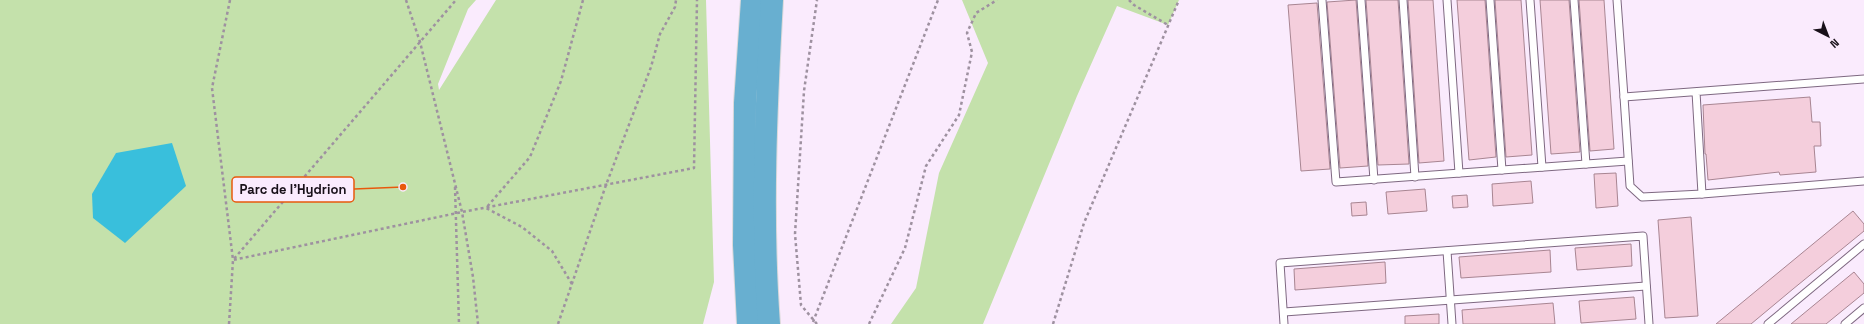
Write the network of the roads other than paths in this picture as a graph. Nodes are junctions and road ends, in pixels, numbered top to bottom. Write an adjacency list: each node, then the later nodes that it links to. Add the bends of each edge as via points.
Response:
1 (752, 0): 29 (highway, via 745,103 744,245)
2 (772, 0): 30 (highway, via 764,188)
3 (1322, 0): 20 (lane, via 1336,182)
4 (1361, 0): 20 (lane)
5 (1403, 0): 19 (lane)
6 (1447, 0): 18 (lane)
7 (1490, 0): 17 (lane)
8 (1530, 0): 16 (lane)
9 (1574, 0): 15 (lane)
10 (1617, 0): 13 (lane)
11 (1864, 79): 12 (lane)
12 (1696, 92): 13 (lane); 22 (lane)
13 (1624, 97): 14 (lane)
14 (1628, 161): 15 (lane); 22 (lane, via 1630,186 1642,197)
15 (1586, 164): 16 (lane)
16 (1542, 167): 17 (lane)
17 (1502, 170): 18 (lane)
18 (1459, 173): 19 (lane)
19 (1415, 176): 20 (lane)
20 (1374, 180)
21 (1864, 181): 22 (lane)
22 (1702, 194)
23 (1864, 244): 34 (lane)
24 (1447, 251): 25 (lane, via 1642,236); 26 (lane); 28 (lane, via 1280,263)
25 (1646, 286): 26 (lane); 33 (lane)
26 (1450, 300): 28 (lane); 32 (lane)
27 (1864, 308): 35 (lane)
28 (1284, 312): 31 (lane)
29 (747, 319)
30 (769, 324)
31 (1284, 324)
32 (1452, 324)
33 (1649, 324)
34 (1768, 324)
35 (1845, 324)

